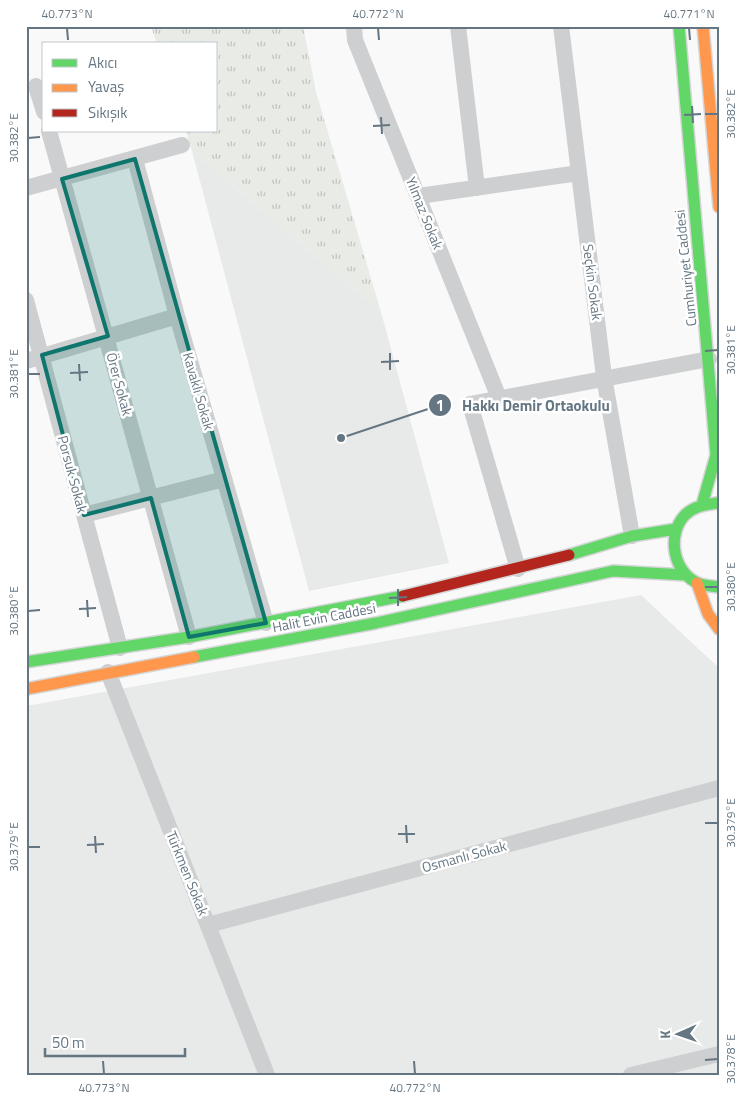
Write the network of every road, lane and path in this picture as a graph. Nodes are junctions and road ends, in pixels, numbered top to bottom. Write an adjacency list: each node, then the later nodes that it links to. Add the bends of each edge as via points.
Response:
1 (354, 26): 15 (street, Yılmaz Sokak, via 355,40)
2 (458, 26): 14 (street)
3 (561, 26): 11 (street, Seçkin Sokak)
4 (679, 26): 21 (main road, Cumhuriyet Caddesi)
5 (703, 26): 16 (main road)
6 (36, 86): 7 (street)
7 (42, 106)
8 (49, 132): 12 (street, Örer Sokak)
9 (182, 145): 10 (street)
10 (135, 158): 12 (street); 18 (street, Kavaklı Sokak)
11 (579, 173): 14 (street); 22 (street, Seçkin Sokak)
12 (62, 179): 13 (street); 19 (street, Örer Sokak)
13 (26, 188)
14 (477, 188): 15 (street)
15 (419, 196): 23 (street, Yılmaz Sokak)
16 (719, 206)
17 (26, 300): 20 (street, Porsuk Sokak)
18 (177, 316): 19 (street); 24 (street, Kavaklı Sokak)
19 (108, 336): 20 (street); 25 (street, Örer Sokak)
20 (34, 358): 28 (street, Porsuk Sokak)
21 (709, 359): 22 (street); 27 (main road, Cumhuriyet Caddesi, via 716,455)
22 (604, 377): 23 (street); 30 (street, Seçkin Sokak)
23 (499, 398): 31 (street, via 470,404)
24 (224, 479): 25 (street); 35 (street, Kavaklı Sokak)
25 (151, 498): 28 (street); 37 (street, Örer Sokak)
26 (719, 503): 27 (main road)
27 (702, 504): 29 (main road, via 686,514)
28 (84, 515): 38 (street, Porsuk Sokak)
29 (676, 529): 30 (main road, Halit Evin Caddesi); 32 (main road, via 673,549)
30 (632, 536): 31 (main road, Halit Evin Caddesi)
31 (518, 569): 35 (main road, Halit Evin Caddesi, via 372,603)
32 (686, 575): 33 (main road); 41 (main road, Halit Evin Caddesi, via 613,570 376,622)
33 (697, 584): 34 (main road); 36 (main road, via 708,614)
34 (719, 587)
35 (266, 623): 37 (main road, Halit Evin Caddesi)
36 (719, 629)
37 (189, 637): 38 (main road, Halit Evin Caddesi)
38 (120, 648): 39 (main road, Halit Evin Caddesi)
39 (101, 651): 40 (main road, Halit Evin Caddesi); 41 (main road)
40 (26, 662)
41 (108, 672): 42 (main road, Halit Evin Caddesi); 44 (street, Türkmen Sokak)
42 (26, 689)
43 (719, 788): 44 (street, Osmanlı Sokak)
44 (208, 925): 46 (street, Türkmen Sokak)
45 (719, 1054): 47 (street)
46 (267, 1075)
47 (631, 1075)

